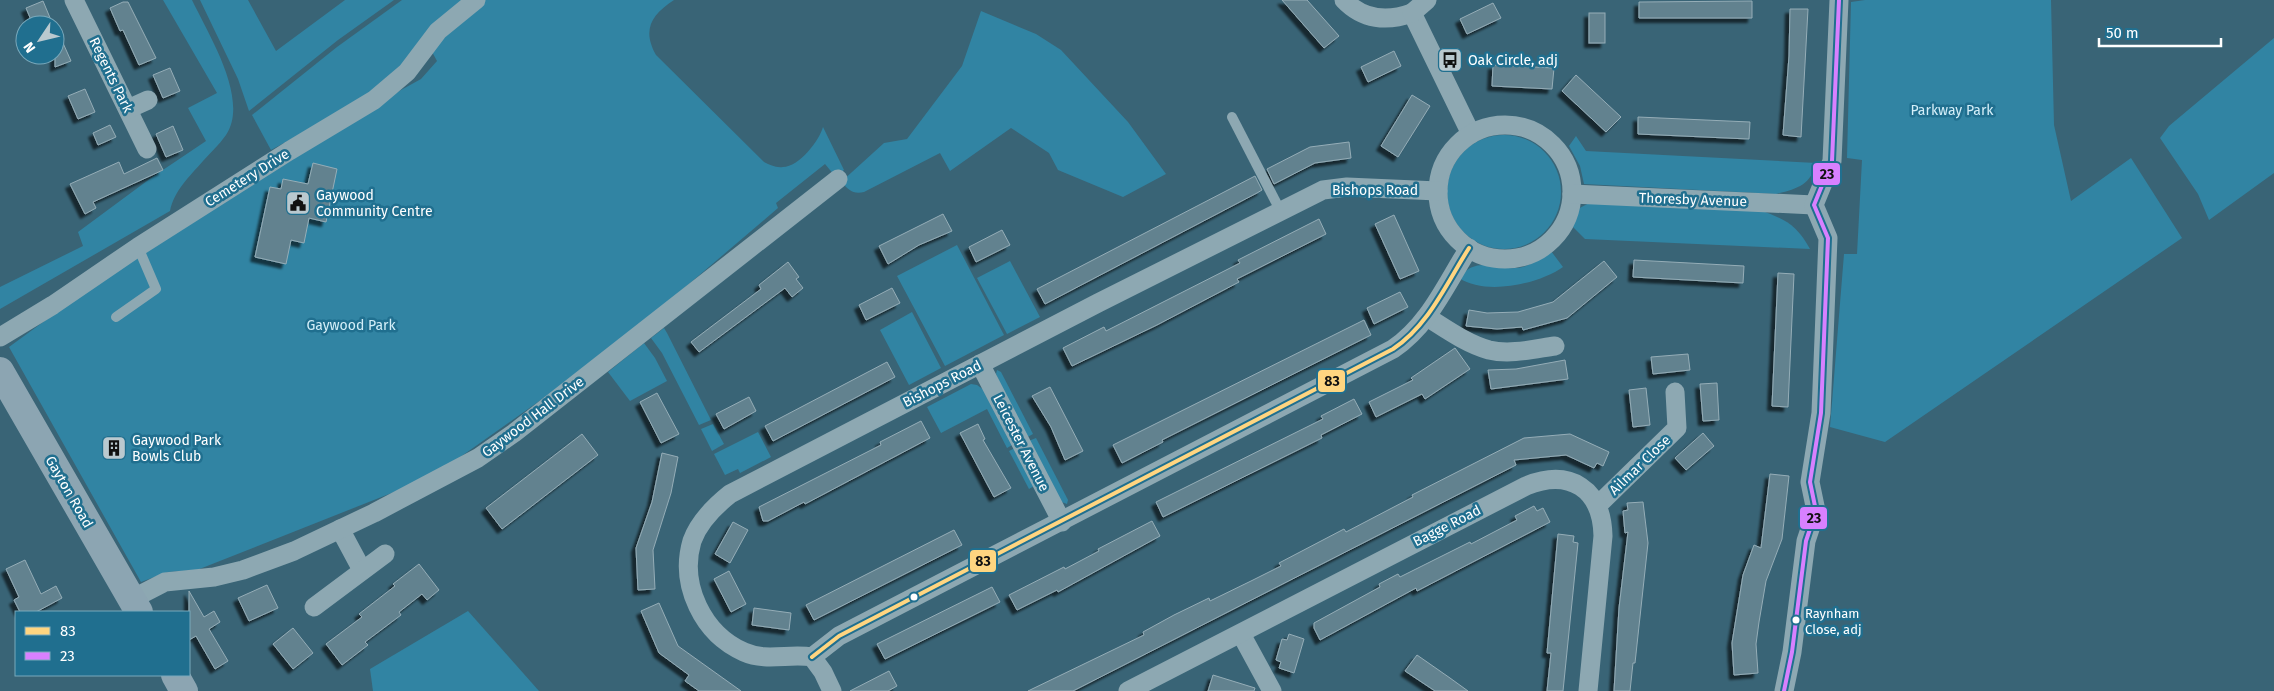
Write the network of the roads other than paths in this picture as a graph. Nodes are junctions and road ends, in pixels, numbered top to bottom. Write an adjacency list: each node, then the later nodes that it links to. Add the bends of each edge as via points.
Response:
1 (74, 0): 8 (street, Regents Park)
2 (476, 0): 17 (street, Cemetery Drive, via 438,32 407,72 374,100)
3 (1344, 0): 6 (street, via 1353,9 1380,19)
4 (1428, 0): 6 (street)
5 (1839, 0): 15 (street, via 1832,161)
6 (1412, 13): 10 (street)
7 (148, 100): 8 (street)
8 (128, 109): 11 (street, Regents Park)
9 (1232, 116): 16 (lane)
10 (1471, 134): 13 (street, via 1448,157); 14 (street, via 1497,125 1534,132 1562,157 1568,169)
11 (147, 149)
12 (838, 179): 28 (street, Gaywood Hall Drive, via 514,434 478,458)
13 (1438, 190): 16 (street, Bishops Road, via 1323,190); 18 (street, via 1446,224)
14 (1572, 194): 15 (street, Thoresby Avenue); 18 (street, via 1560,230 1530,256 1493,258)
15 (1814, 205): 41 (street, via 1828,238 1820,420 1810,482 1816,511 1806,541)
16 (1280, 210): 23 (street, Bishops Road)
17 (138, 247): 19 (lane, via 156,289); 21 (street, Cemetery Drive)
18 (1469, 248): 20 (street)
19 (116, 317)
20 (1427, 317): 22 (street, via 1490,350 1520,352); 27 (street, via 1411,338 1394,349)
21 (0, 337)
22 (1555, 346)
23 (980, 364): 27 (street, Leicester Avenue); 34 (street, Bishops Road, via 730,494 702,521 693,540 688,564 698,609 712,630 728,643 760,657)
24 (0, 371): 31 (main road, Gayton Road)
25 (1675, 392): 26 (street, Ailmar Close, via 1677,428)
26 (1598, 505): 33 (street, Bagge Road, via 1577,484 1552,478 1538,481); 40 (street, via 1603,517 1603,536)
27 (1062, 522): 34 (street, via 839,636)
28 (340, 529): 30 (street); 31 (street, Gaywood Hall Drive, via 243,570 214,578 165,582)
29 (385, 554): 30 (street)
30 (362, 570): 32 (street)
31 (135, 606)
32 (314, 607)
33 (1241, 634): 38 (street, Bagge Road); 39 (street)
34 (812, 657): 37 (street)
35 (176, 676): 36 (main road)
36 (184, 691)
37 (832, 691)
38 (1128, 691)
39 (1272, 691)
40 (1588, 691)
41 (1784, 691)

